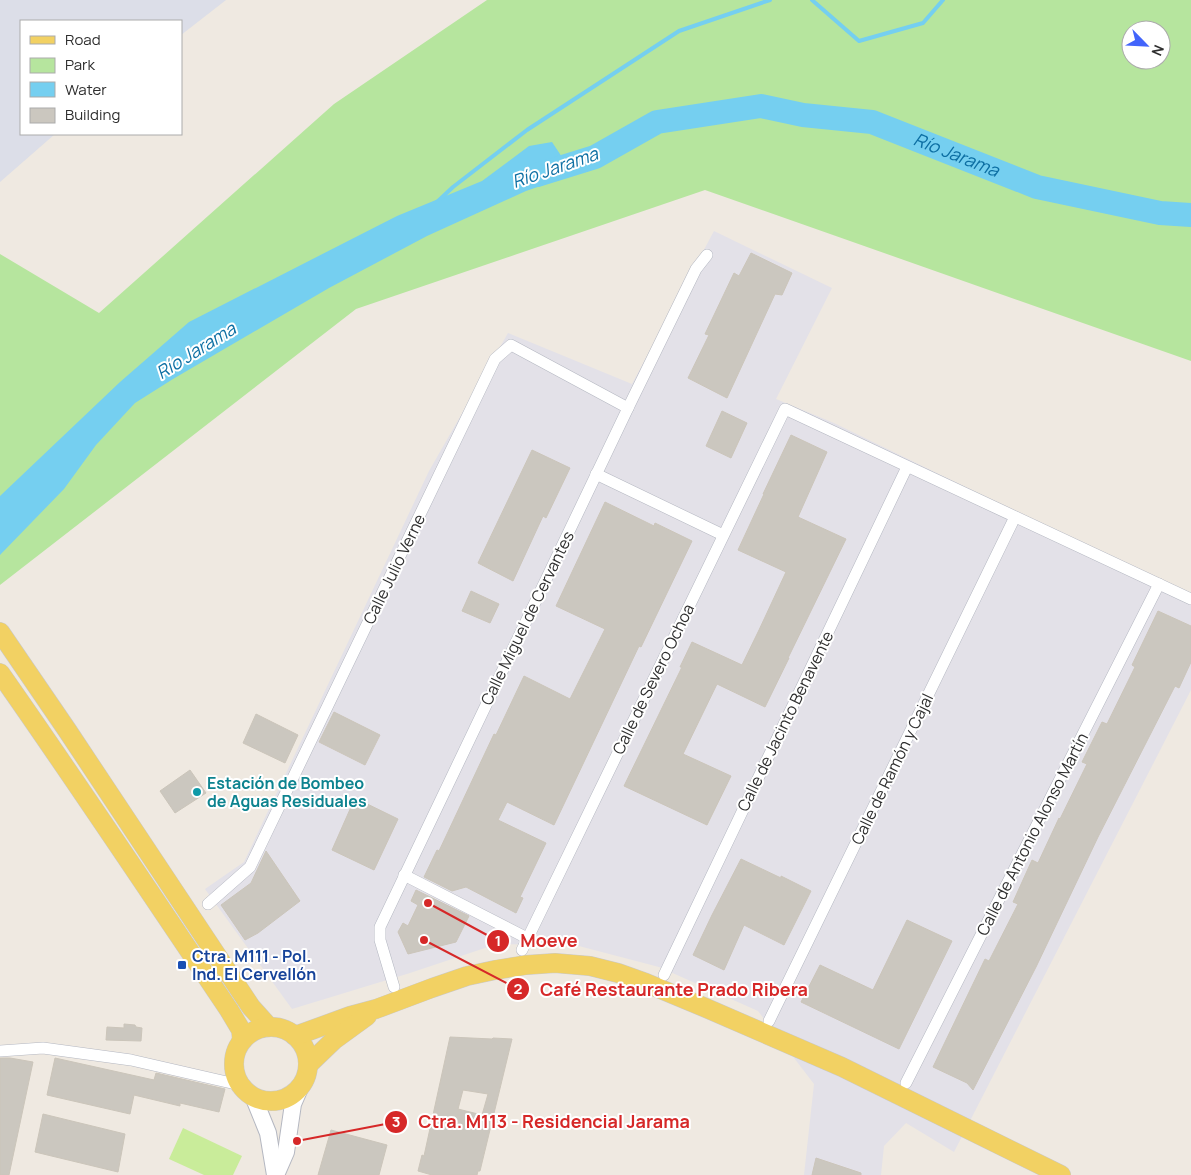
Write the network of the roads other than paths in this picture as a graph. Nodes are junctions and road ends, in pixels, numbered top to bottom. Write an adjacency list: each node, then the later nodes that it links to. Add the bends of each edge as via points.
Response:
1 (708, 256): 2 (street, Calle Miguel de Cervantes, via 696,270)
2 (628, 408): 4 (street, Calle Miguel de Cervantes); 12 (street, Calle Julio Verne, via 511,346 495,359 250,867)
3 (907, 467): 5 (street); 6 (street, Calle de Severo Ochoa, via 784,409); 15 (street, Calle de Jacinto Benavente)
4 (596, 474): 6 (street); 11 (street, Calle Miguel de Cervantes)
5 (1015, 517): 7 (street); 18 (street, Calle de Ramón y Cajal)
6 (723, 534): 13 (street, Calle de Severo Ochoa)
7 (1159, 584): 8 (street); 24 (street, Calle de Antonio Alonso Martín)
8 (1191, 599)
9 (0, 632): 19 (main road, via 251,1007)
10 (0, 673): 21 (main road, via 230,1010 241,1030)
11 (404, 875): 13 (street); 16 (street, Calle Miguel de Cervantes, via 380,927 380,940)
12 (208, 904)
13 (527, 938): 14 (street, Calle de Severo Ochoa)
14 (522, 950)
15 (664, 975)
16 (394, 987)
17 (376, 1010): 20 (main road); 23 (main road, via 334,1040); 28 (main road, via 440,985 495,970 555,963 590,966 646,984 842,1067)
18 (769, 1021)
19 (269, 1027): 20 (main road, via 279,1027); 21 (main road, via 254,1030)
20 (295, 1036): 23 (main road, via 306,1052)
21 (242, 1040): 26 (main road, via 234,1062 235,1074)
22 (0, 1051): 26 (street, via 43,1048 131,1060)
23 (308, 1065): 25 (main road)
24 (906, 1083)
25 (300, 1088): 26 (main road, via 277,1101 264,1101); 27 (street, via 293,1104 286,1152)
26 (247, 1091): 27 (street, via 268,1133)
27 (276, 1175)
28 (1061, 1175)

